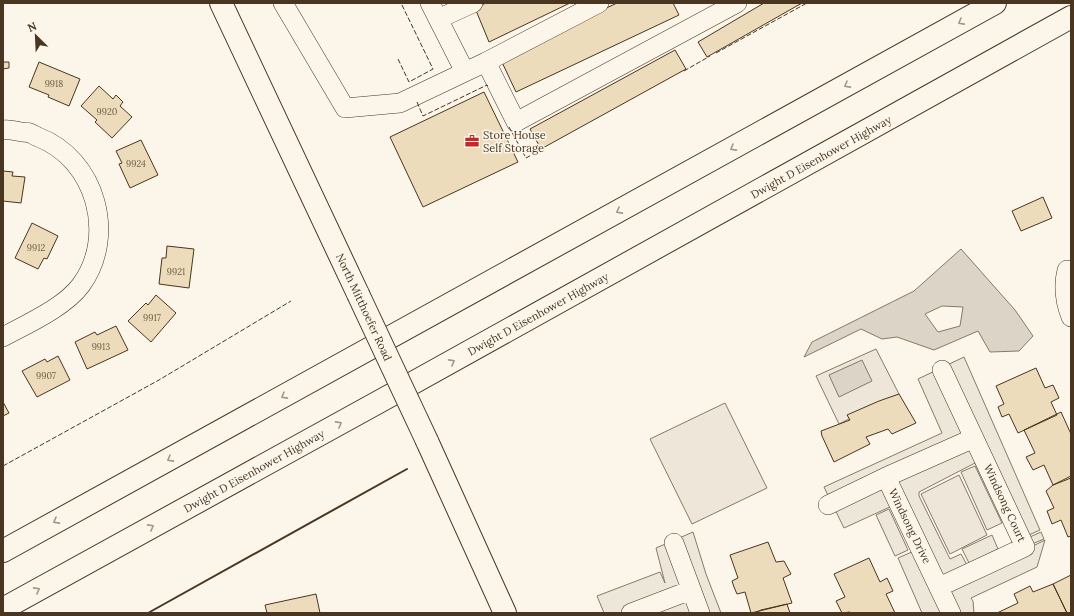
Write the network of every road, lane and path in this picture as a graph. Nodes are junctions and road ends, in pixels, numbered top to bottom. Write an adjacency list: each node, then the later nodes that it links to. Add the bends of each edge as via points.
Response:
1 (221, 3): 24 (main road, North Mitthoefer Road, bridge)
2 (283, 3): 10 (street, via 345,108 400,103)
3 (473, 3): 7 (street)
4 (599, 3): 9 (street)
5 (737, 3): 9 (street, via 516,122)
6 (995, 3): 20 (main road, one-way to 20)
7 (434, 11): 10 (street)
8 (1071, 17): 23 (main road, Dwight D Eisenhower Highway, one-way to 8)
9 (486, 62): 10 (street)
10 (466, 72)
11 (3, 130): 14 (street, via 29,133 44,139 70,158 88,184 99,224 95,257 81,286 57,307)
12 (1067, 270): 13 (street, via 1065,293)
13 (1071, 317)
14 (3, 337)
15 (942, 370): 16 (street, Windsong Court)
16 (974, 438): 17 (street); 21 (street, Windsong Court, via 1025,547)
17 (886, 477): 18 (street, Windsong Drive); 21 (street, Windsong Drive)
18 (828, 505)
19 (674, 543): 22 (street)
20 (3, 551)
21 (939, 588): 27 (street, Windsong Drive)
22 (692, 590): 25 (street); 26 (street)
23 (3, 609)
24 (505, 613)
25 (631, 613)
26 (700, 613)
27 (951, 613)

